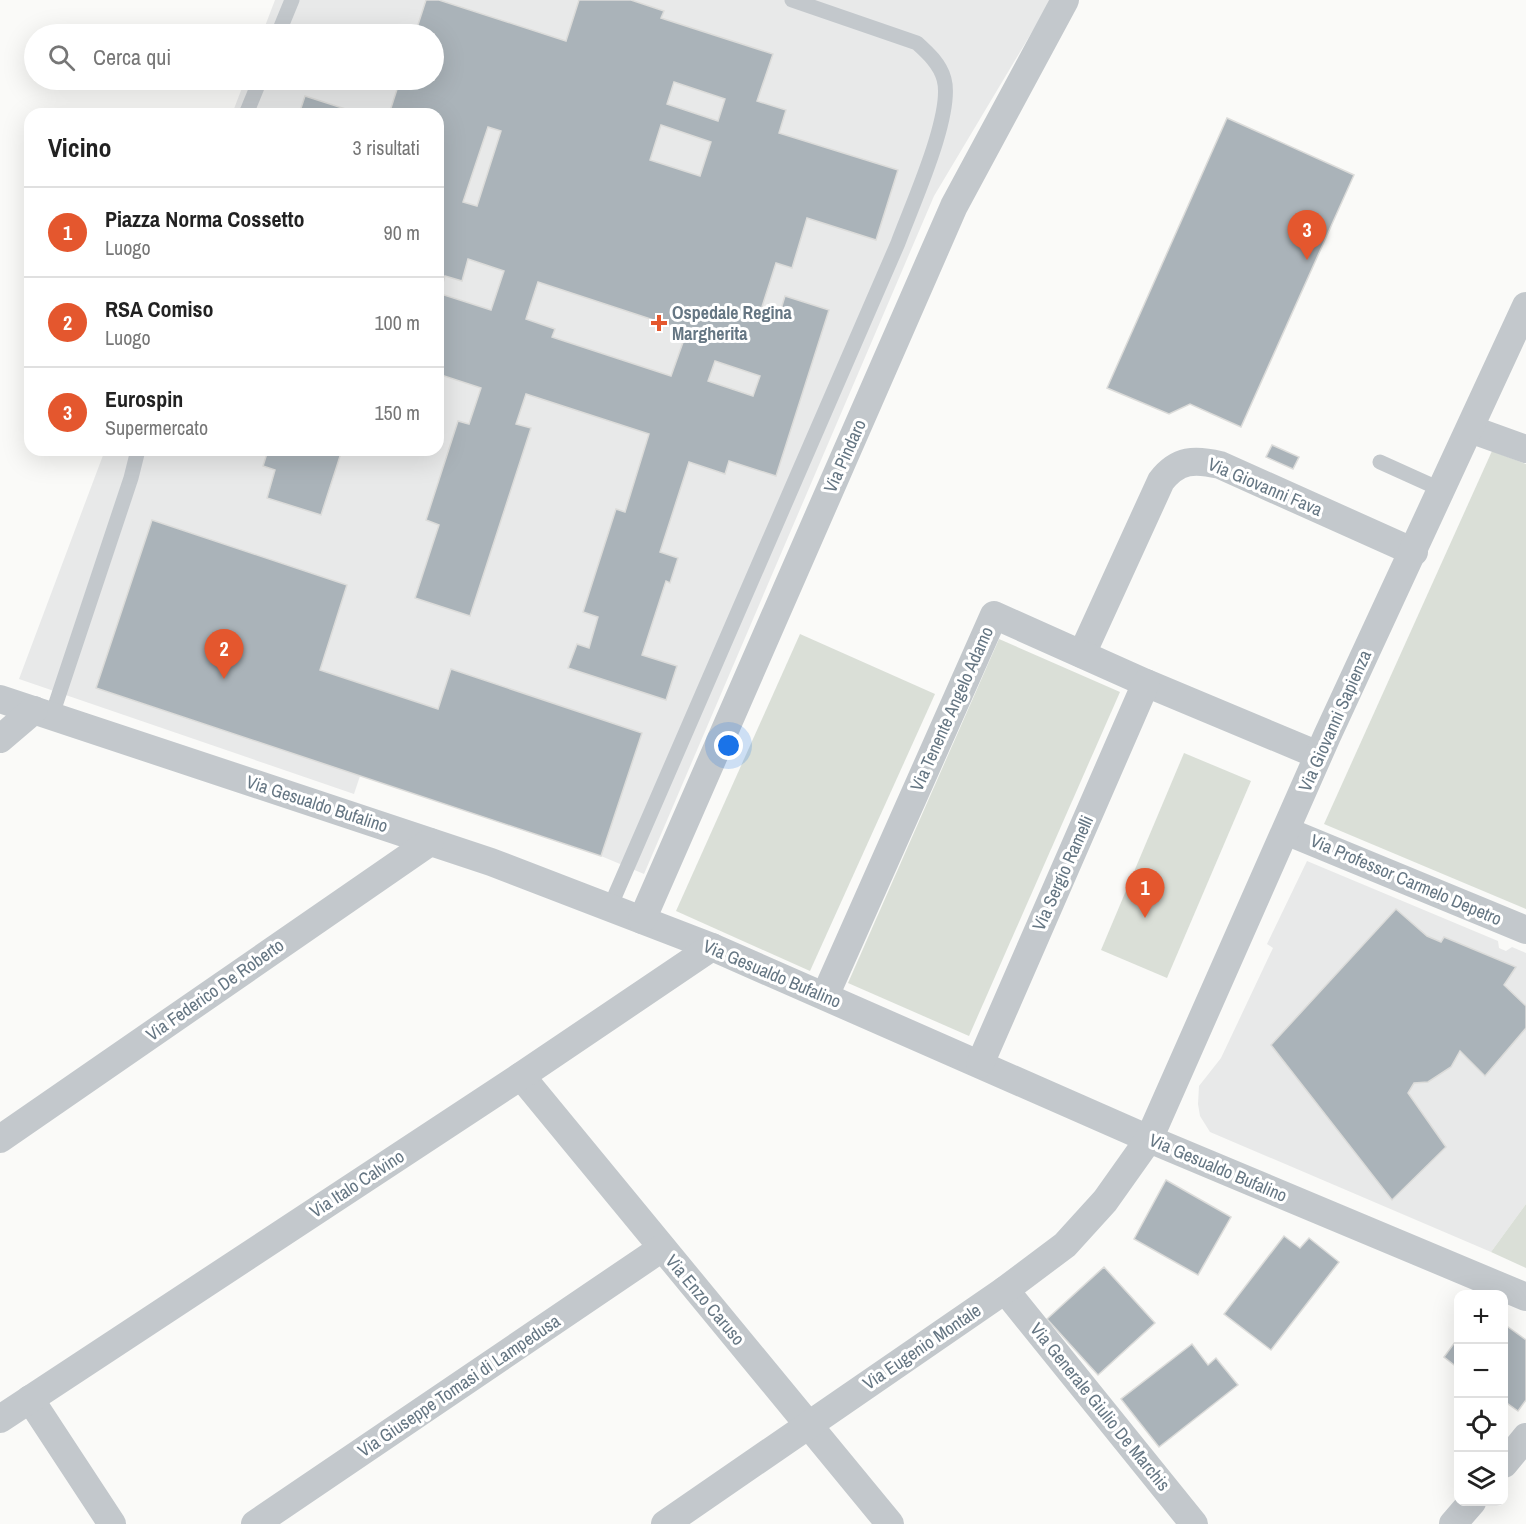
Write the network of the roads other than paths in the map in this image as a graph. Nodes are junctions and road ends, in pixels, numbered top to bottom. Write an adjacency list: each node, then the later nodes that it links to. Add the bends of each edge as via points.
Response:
1 (292, 0): 4 (lane)
2 (792, 0): 22 (lane, via 917,43 932,56 944,80 940,131 898,243)
3 (1065, 0): 23 (street, Via Pindaro, via 954,206)
4 (282, 24)
5 (256, 90): 6 (lane)
6 (248, 108)
7 (1526, 306): 8 (street, Via Giovanni Sapienza)
8 (1470, 429): 9 (street); 12 (street, Via Giovanni Sapienza)
9 (1526, 449)
10 (136, 456): 17 (lane)
11 (1380, 462): 12 (lane)
12 (1442, 490): 13 (street, Via Giovanni Sapienza)
13 (1413, 552): 14 (street, Via Giovanni Fava, via 1220,465 1201,460 1186,463 1170,469 1161,481); 19 (street, Via Giovanni Sapienza)
14 (1082, 654): 15 (street, Via Tenente Angelo Adamo); 26 (street, Via Tenente Angelo Adamo, via 994,615)
15 (1146, 683): 19 (street, Via Tenente Angelo Adamo); 27 (street, Via Sergio Ramelli)
16 (0, 699): 17 (street, Via Gesualdo Bufalino)
17 (43, 712): 18 (street); 21 (street, Via Gesualdo Bufalino)
18 (0, 739)
19 (1318, 755): 20 (street, Via Giovanni Sapienza)
20 (1286, 831): 24 (street, Via Professor Carmelo Depetro); 30 (street, Via Giovanni Sapienza)
21 (430, 842): 22 (street, Via Gesualdo Bufalino); 29 (street, Via Federico De Roberto)
22 (610, 908): 23 (street, Via Gesualdo Bufalino)
23 (642, 920): 25 (street, Via Gesualdo Bufalino)
24 (1526, 930)
25 (712, 947): 26 (street, Via Gesualdo Bufalino); 28 (street, Via Italo Calvino)
26 (825, 996): 27 (street, Via Gesualdo Bufalino)
27 (980, 1064): 30 (street, Via Gesualdo Bufalino)
28 (521, 1076): 31 (street, Via Enzo Caruso); 34 (street, Via Italo Calvino)
29 (0, 1139)
30 (1149, 1139): 32 (street, Via Eugenio Montale, via 1105,1200 1065,1245); 33 (street, Via Gesualdo Bufalino)
31 (662, 1248): 36 (street, Via Enzo Caruso); 41 (street, Via Giuseppe Tomasi di Lampedusa)
32 (1005, 1290): 36 (street, Via Eugenio Montale); 44 (street, Via Generale Giulio De Marchis)
33 (1526, 1297)
34 (30, 1399): 35 (street, Via Italo Calvino); 40 (street)
35 (0, 1419)
36 (808, 1425): 42 (street, Via Eugenio Montale); 43 (street, Via Enzo Caruso)
37 (1526, 1437): 38 (street)
38 (1508, 1458)
39 (1469, 1506): 45 (street)
40 (112, 1524)
41 (255, 1524)
42 (665, 1524)
43 (890, 1524)
44 (1194, 1524)
45 (1453, 1524)

